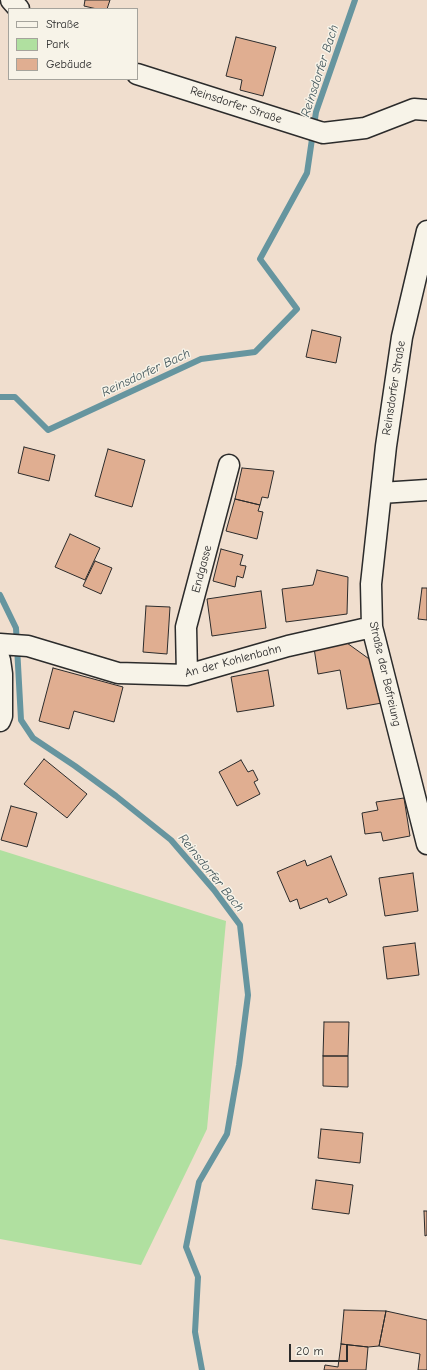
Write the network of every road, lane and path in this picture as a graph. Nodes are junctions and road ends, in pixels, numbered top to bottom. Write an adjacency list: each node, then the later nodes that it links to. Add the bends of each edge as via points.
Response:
1 (11, 0): 2 (street)
2 (18, 8)
3 (138, 74): 4 (street, Reinsdorfer Straße, via 323,133 365,128 414,109)
4 (427, 110)
5 (427, 231): 7 (street, Reinsdorfer Straße, via 402,337)
6 (230, 465): 12 (street, Endgasse, via 186,627)
7 (382, 485): 8 (street); 9 (street, Straße der Befreiung, via 371,584)
8 (427, 490)
9 (372, 627): 12 (street, An der Kohlenbahn, via 288,646); 14 (street, Straße der Befreiung)
10 (0, 644): 12 (street, An der Kohlenbahn, via 28,646 118,673)
11 (0, 660): 13 (street)
12 (187, 675)
13 (0, 721)
14 (427, 844)

